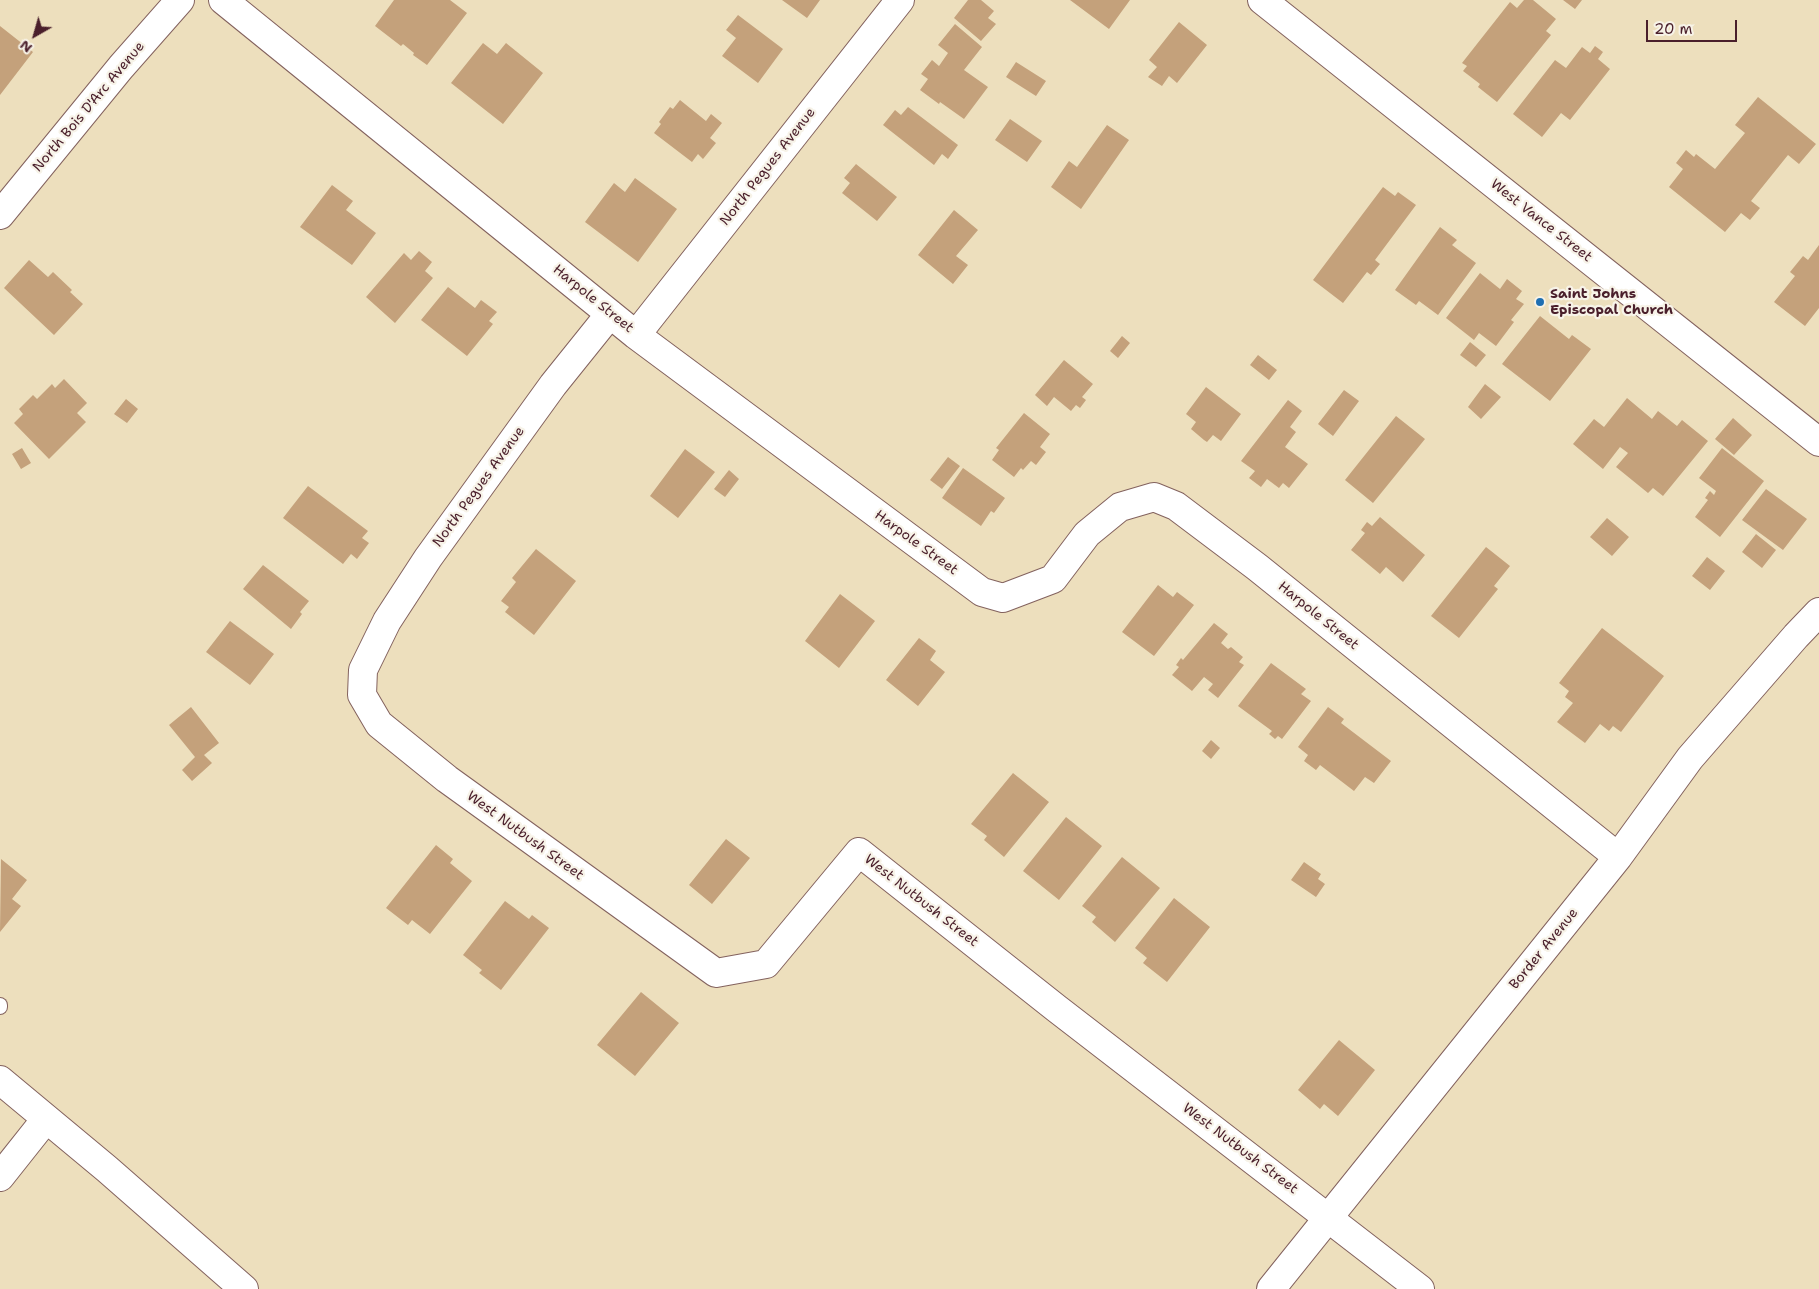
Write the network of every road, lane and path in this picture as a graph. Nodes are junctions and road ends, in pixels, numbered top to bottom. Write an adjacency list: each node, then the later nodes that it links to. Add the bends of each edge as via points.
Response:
1 (180, 0): 5 (street, North Bois D'Arc Avenue)
2 (223, 0): 6 (street, Harpole Street)
3 (900, 0): 7 (street, North Pegues Avenue)
4 (1262, 0): 8 (street, West Vance Street)
5 (0, 215)
6 (610, 314): 7 (street, Harpole Street); 10 (street, North Pegues Avenue, via 553,385 428,558 387,621)
7 (636, 334): 11 (street, Harpole Street, via 982,592 1003,598 1053,579 1087,534 1120,507 1154,497 1176,506 1265,573)
8 (1819, 442)
9 (1819, 612): 11 (street, Border Avenue, via 1690,758)
10 (363, 670): 15 (street, West Nutbush Street, via 362,695 379,724 471,797 716,973 766,964 859,852)
11 (1618, 857): 15 (street, Border Avenue)
12 (0, 1080): 13 (street)
13 (46, 1118): 14 (street); 16 (street)
14 (0, 1177)
15 (1328, 1216): 17 (street, Border Avenue); 18 (street, West Nutbush Street)
16 (244, 1289)
17 (1271, 1289)
18 (1420, 1289)

